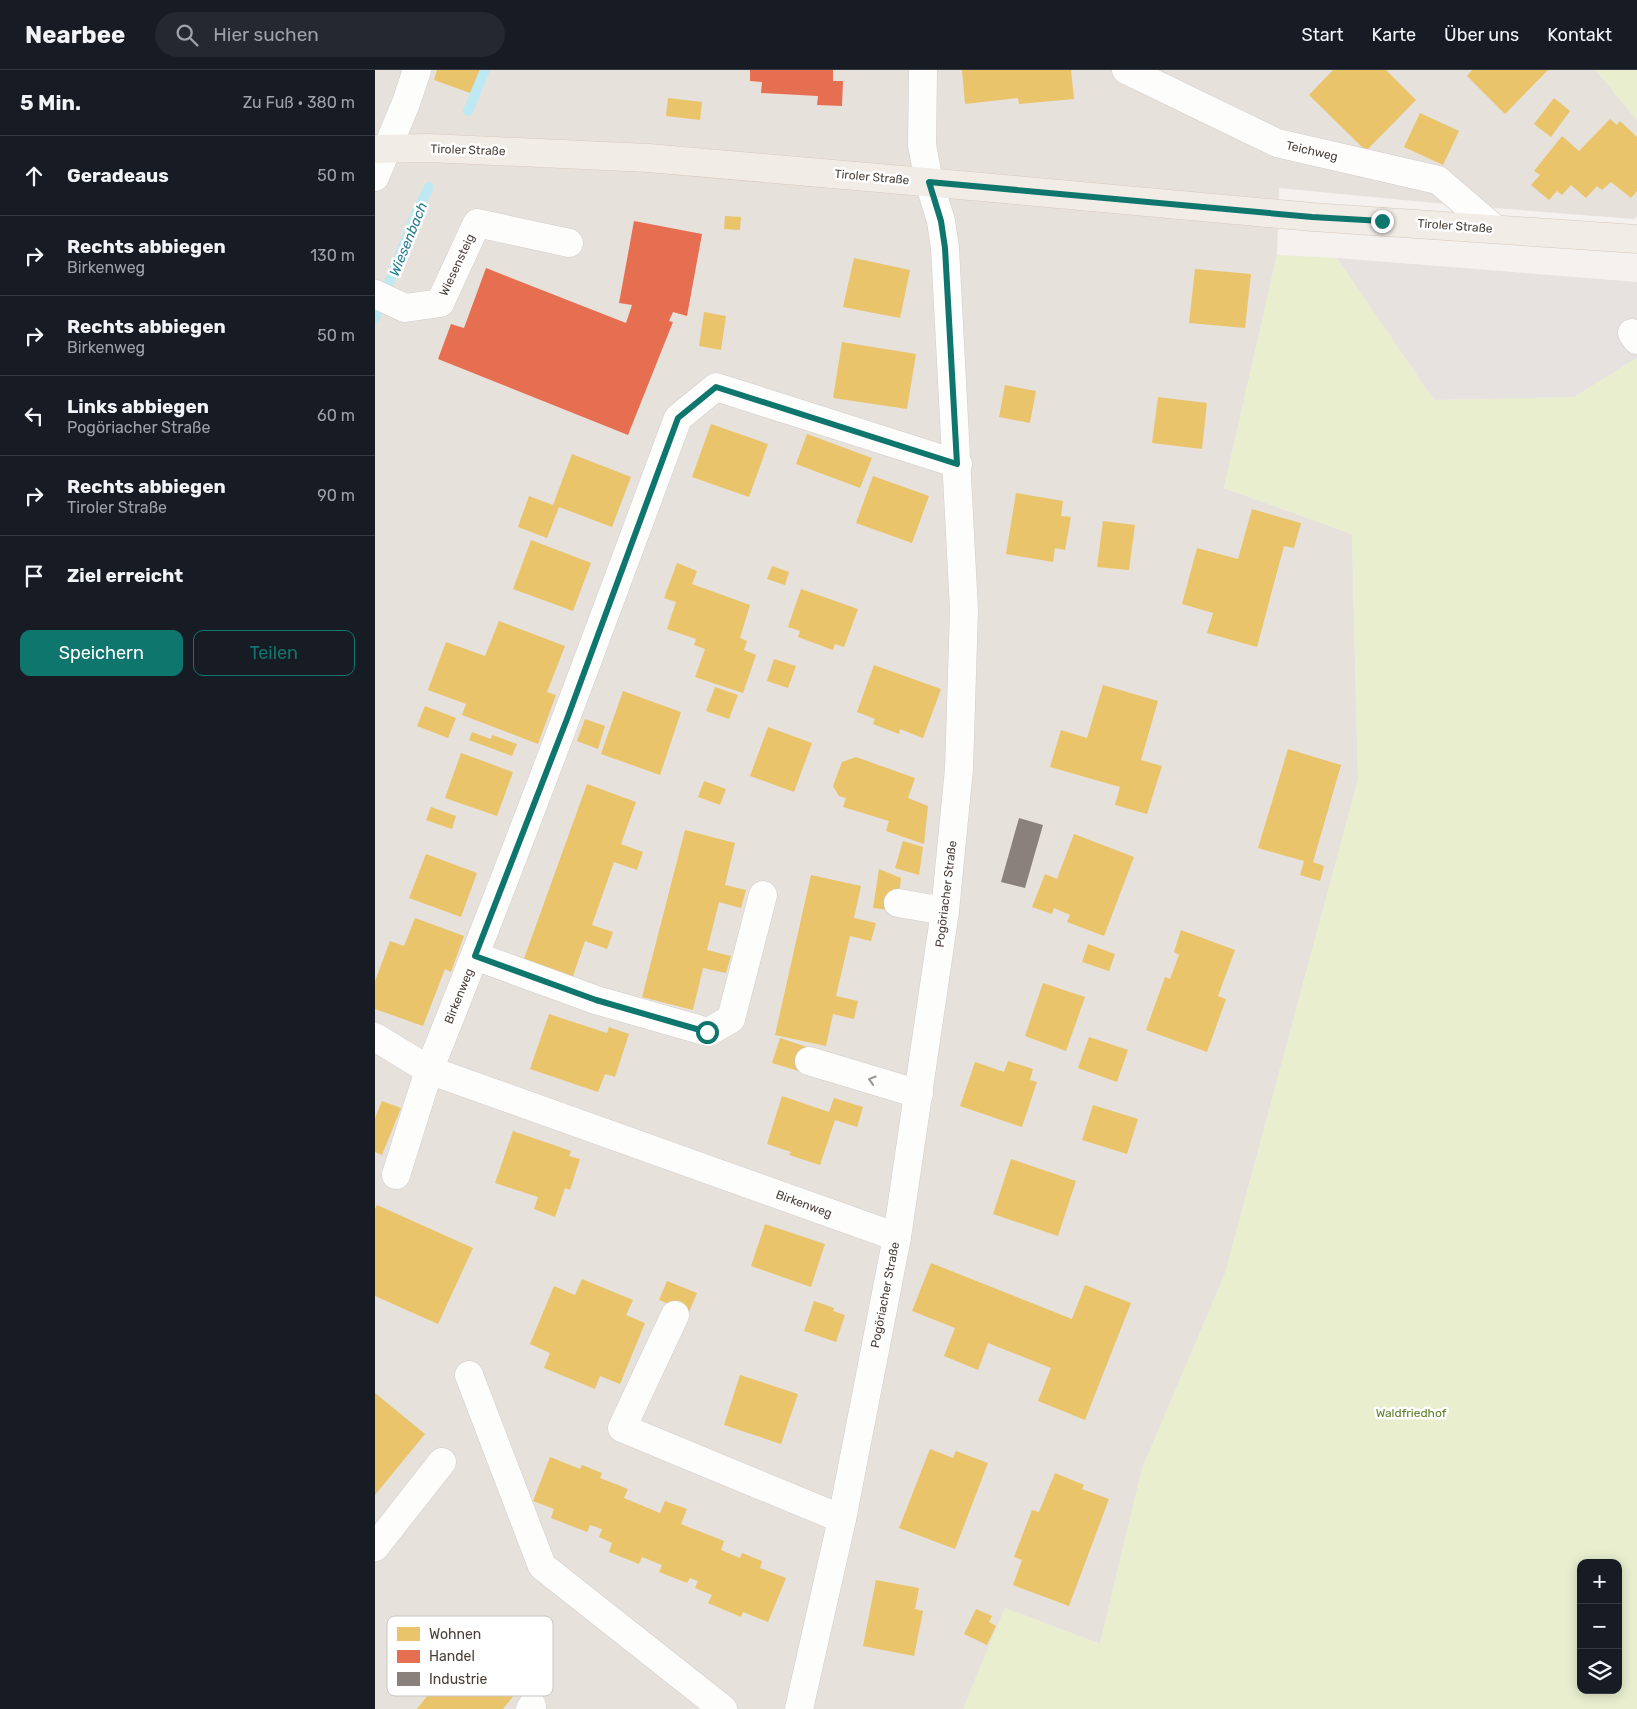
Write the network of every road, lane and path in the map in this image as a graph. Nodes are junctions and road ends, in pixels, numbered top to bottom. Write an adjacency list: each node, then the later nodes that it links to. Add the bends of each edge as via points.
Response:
1 (417, 70): 4 (street, via 406,104)
2 (923, 70): 6 (street, Pogöriacher Straße, via 922,146)
3 (1126, 70): 7 (street, Teichweg, via 1277,142 1438,180)
4 (381, 149): 5 (street); 6 (main road, Tiroler Straße, via 429,148 648,158)
5 (375, 177)
6 (929, 182): 7 (main road, Tiroler Straße, via 1312,217); 11 (street, Pogöriacher Straße, via 945,248)
7 (1495, 229): 8 (main road, Tiroler Straße)
8 (1637, 239)
9 (569, 243): 10 (street, Wiesensteig, via 477,223 440,303 405,308)
10 (375, 294)
11 (957, 464): 14 (street, Pogöriacher Straße, via 963,630 959,769); 15 (street, Birkenweg, via 716,387 678,418)
12 (763, 895): 15 (street, via 731,1019 707,1032 596,1000)
13 (898, 903): 14 (street)
14 (945, 911): 19 (street, Pogöriacher Straße)
15 (475, 956): 18 (street, Birkenweg)
16 (375, 1037): 18 (street, Birkenweg)
17 (809, 1061): 19 (street, one-way to 17)
18 (429, 1070): 20 (street); 21 (street, Birkenweg)
19 (919, 1094): 21 (street, Pogöriacher Straße)
20 (396, 1175)
21 (897, 1237): 25 (street, Pogöriacher Straße)
22 (675, 1315): 25 (street, via 622,1428)
23 (469, 1375): 27 (street, via 541,1566)
24 (442, 1462): 26 (street)
25 (842, 1519): 28 (street, Pogöriacher Straße)
26 (375, 1547)
27 (723, 1709)
28 (799, 1709)

